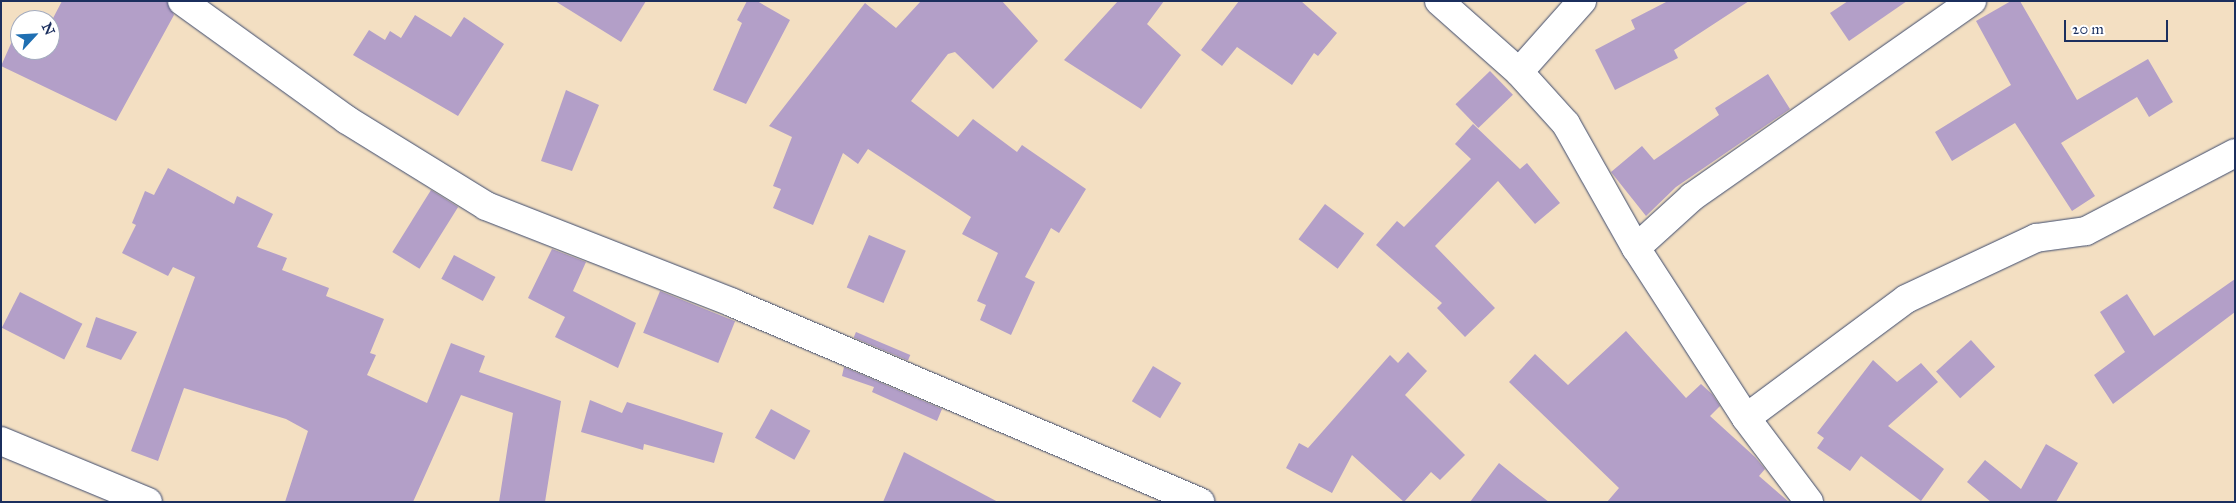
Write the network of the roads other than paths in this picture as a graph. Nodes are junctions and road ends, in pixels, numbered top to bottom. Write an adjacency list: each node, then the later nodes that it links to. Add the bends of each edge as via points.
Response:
1 (182, 1): 11 (street, via 347,120 486,206 733,302)
2 (1439, 1): 5 (street)
3 (1582, 1): 5 (street)
4 (1972, 1): 7 (street, via 1692,197)
5 (1519, 72): 7 (street, via 1566,124)
6 (2235, 153): 8 (street, via 2086,231 2036,238 1906,299)
7 (1636, 248): 8 (street)
8 (1746, 418): 12 (street)
9 (1, 441): 10 (street)
10 (148, 502)
11 (1200, 502)
12 (1808, 502)

